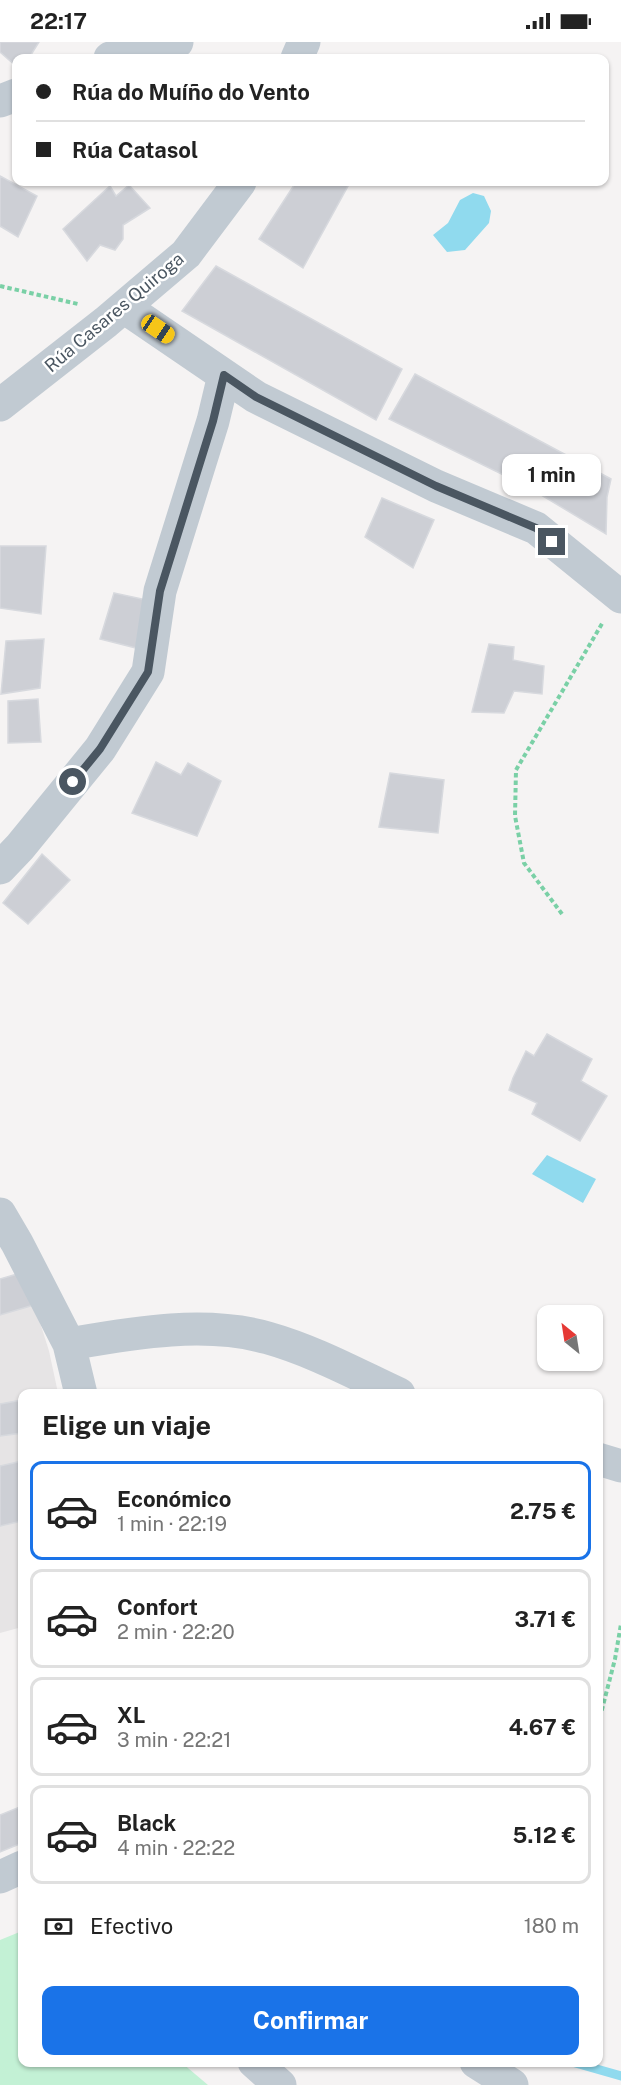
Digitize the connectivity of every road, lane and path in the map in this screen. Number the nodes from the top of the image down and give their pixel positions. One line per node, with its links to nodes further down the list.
1 (177, 42): 2 (street)
2 (127, 54)
3 (237, 186): 5 (street, Rúa Casares Quiroga)
4 (0, 286): 5 (path)
5 (115, 314): 6 (street); 7 (street, Rúa Casares Quiroga)
6 (224, 375): 8 (street); 9 (street)
7 (0, 405)
8 (620, 596): 10 (path)
9 (0, 868)
10 (562, 914)
11 (0, 1214): 12 (street)
12 (9, 1245): 13 (street)
13 (69, 1344): 14 (street); 15 (street)
14 (80, 1389)
15 (388, 1389)
16 (603, 1461): 17 (street)
17 (621, 1467)
18 (621, 1624): 19 (path)
19 (603, 1706)
20 (18, 1869): 21 (street)
21 (0, 1877)
22 (260, 2067): 24 (street)
23 (484, 2067): 25 (street)
24 (280, 2085)
25 (512, 2085)

